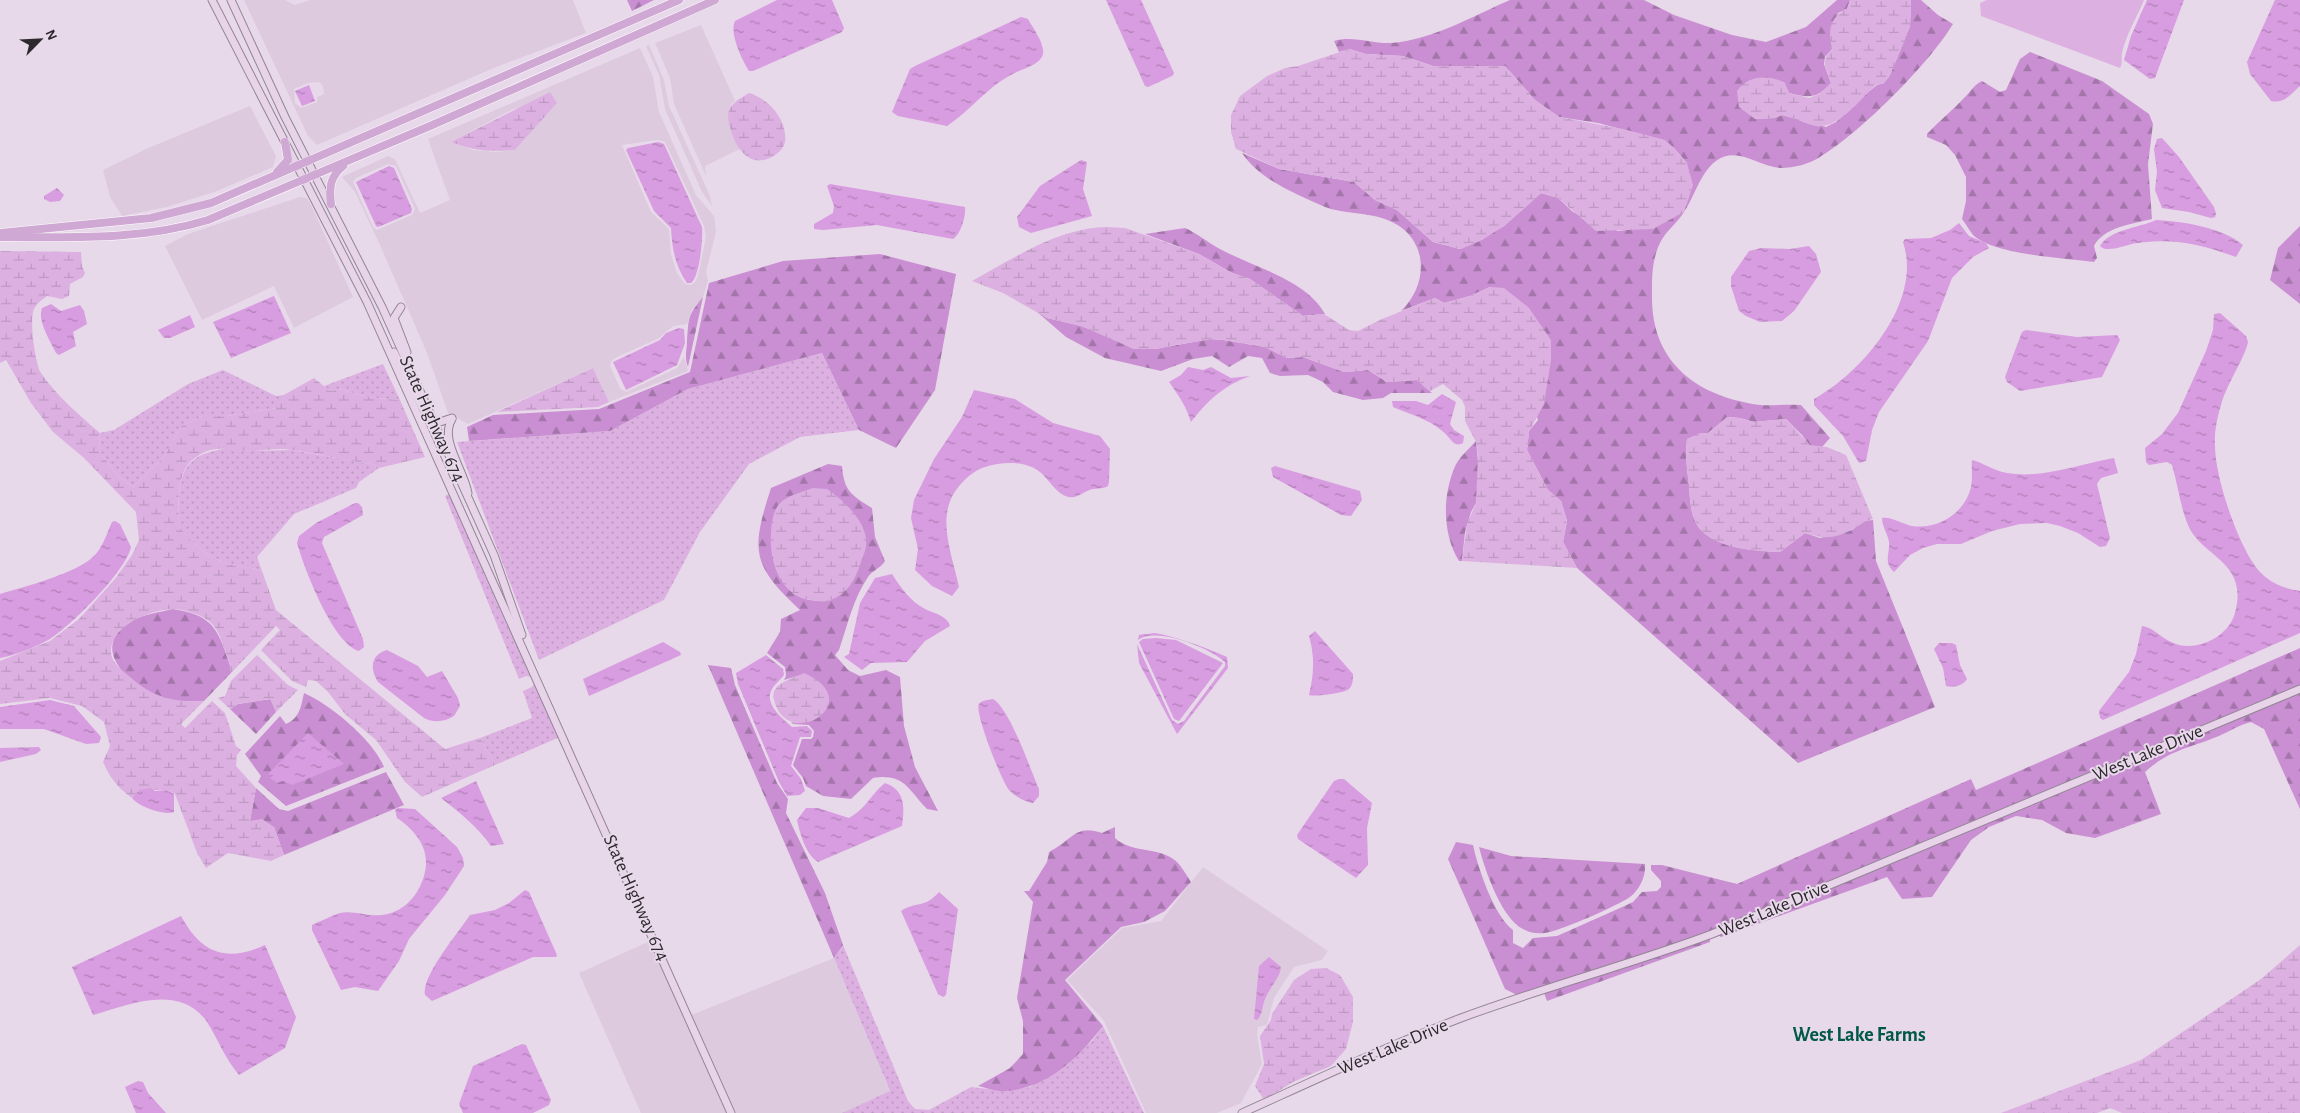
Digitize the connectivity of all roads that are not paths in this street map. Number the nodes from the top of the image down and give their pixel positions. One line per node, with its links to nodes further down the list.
1 (212, 0): 5 (main road, State Highway 674)
2 (231, 0): 6 (main road, State Highway 674)
3 (679, 0): 6 (main road)
4 (715, 0): 7 (main road)
5 (285, 142): 8 (main road, State Highway 674); 10 (main road)
6 (308, 161): 8 (main road); 9 (main road, State Highway 674)
7 (348, 162): 9 (main road); 12 (main road)
8 (298, 165): 10 (main road); 11 (main road, State Highway 674)
9 (316, 174): 11 (main road); 12 (main road, State Highway 674)
10 (270, 177): 13 (main road)
11 (305, 179): 14 (main road); 16 (main road, State Highway 674)
12 (331, 204): 15 (main road, State Highway 674)
13 (0, 233)
14 (0, 237)
15 (381, 305): 17 (main road, State Highway 674); 17 (main road)
16 (385, 340): 20 (main road); 22 (main road, State Highway 674)
17 (414, 379): 18 (main road, State Highway 674)
18 (430, 412): 19 (main road); 20 (main road, State Highway 674)
19 (452, 418): 20 (main road); 21 (main road)
20 (434, 422): 21 (main road, State Highway 674)
21 (470, 503): 22 (main road, State Highway 674)
22 (540, 684): 24 (main road, State Highway 674)
23 (2300, 690): 25 (main road, West Lake Drive)
24 (731, 1113)
25 (1242, 1113)

